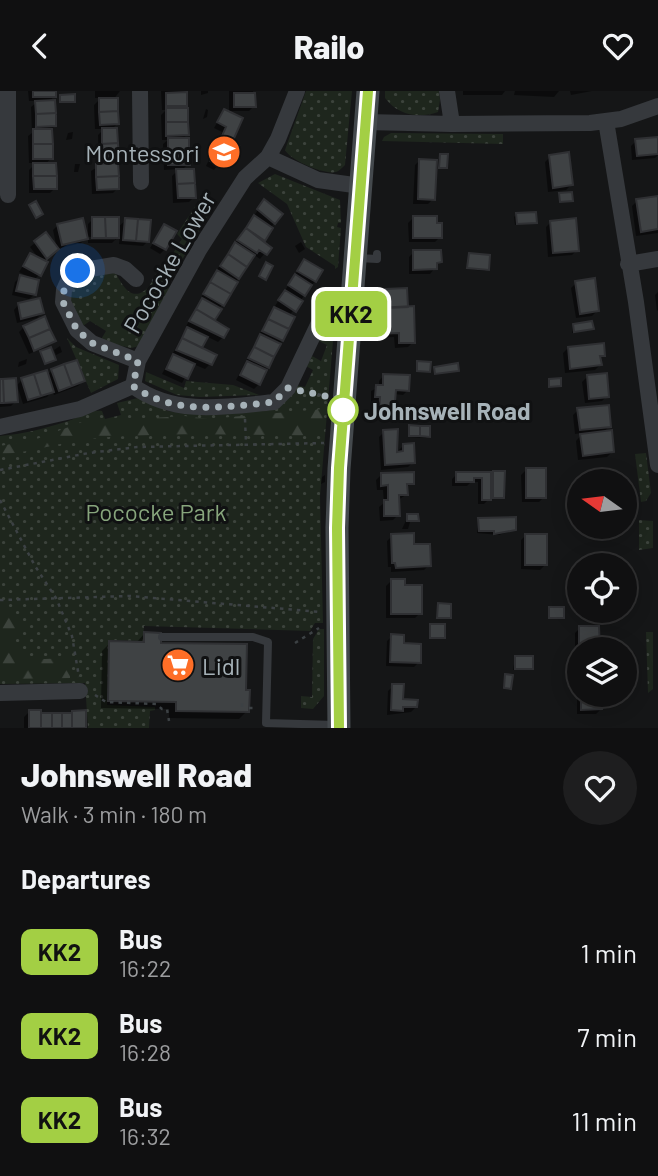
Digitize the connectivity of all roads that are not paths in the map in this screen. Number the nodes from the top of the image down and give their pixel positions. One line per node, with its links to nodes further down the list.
1 (8, 91): 13 (street)
2 (139, 91): 11 (street)
3 (297, 91): 10 (street, Pococke Lower)
4 (368, 91): 8 (street)
5 (447, 91): 9 (street)
6 (658, 106): 7 (street)
7 (606, 121): 9 (street); 15 (street)
8 (366, 122): 9 (street); 12 (street)
9 (452, 124)
10 (268, 157): 12 (street); 18 (street, Pococke Lower)
11 (143, 182)
12 (361, 186): 26 (street)
13 (5, 188)
14 (658, 259): 15 (street)
15 (628, 264): 20 (street)
16 (136, 279): 18 (street, Pococke Lower)
17 (327, 306): 19 (street)
18 (138, 361): 19 (street, Pococke Lower)
19 (133, 386): 21 (street)
20 (654, 403): 22 (street)
21 (0, 427)
22 (658, 465)
23 (162, 637): 26 (lane)
24 (83, 688): 25 (street)
25 (0, 693)
26 (339, 727)

